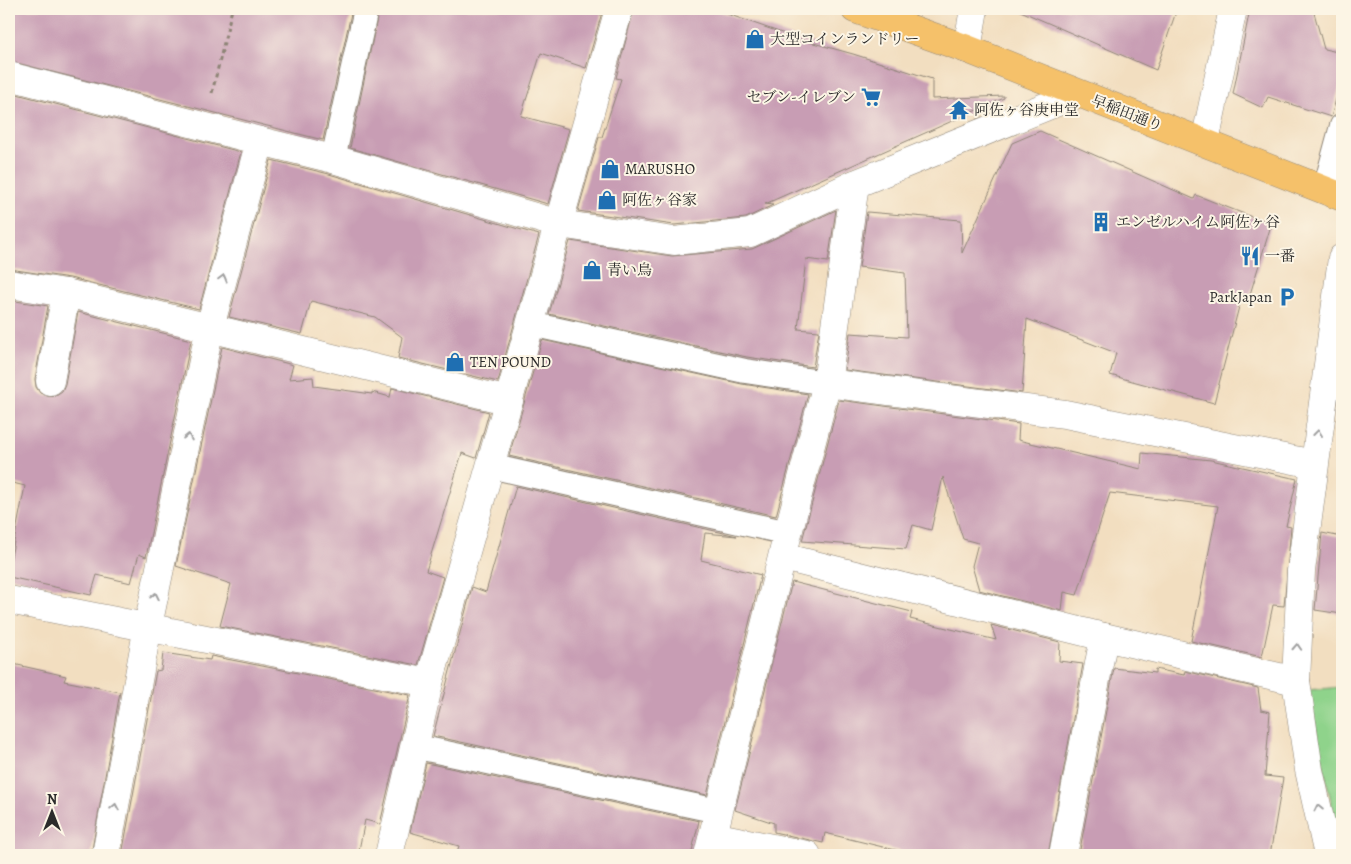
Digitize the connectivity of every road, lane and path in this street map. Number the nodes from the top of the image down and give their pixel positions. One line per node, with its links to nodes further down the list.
1 (232, 9): 11 (path)
2 (366, 9): 14 (lane)
3 (619, 9): 17 (street)
4 (855, 9): 7 (main road, 早稲田通り)
5 (974, 9): 7 (street)
6 (1233, 9): 13 (street)
7 (967, 49): 9 (main road, 早稲田通り)
8 (9, 76): 11 (street)
9 (1077, 94): 13 (main road, 早稲田通り); 15 (street)
10 (1342, 126): 16 (lane)
11 (204, 127): 12 (street)
12 (260, 141): 14 (street); 22 (street, one-way to 12)
13 (1205, 142): 16 (main road, 早稲田通り)
14 (333, 159): 17 (street)
15 (855, 184): 17 (street); 24 (street)
16 (1334, 193)
17 (559, 224): 21 (street)
18 (1342, 258): 26 (street, one-way to 18)
19 (9, 284): 20 (street)
20 (66, 293): 22 (street); 23 (street)
21 (531, 324): 24 (lane); 25 (street)
22 (210, 327): 25 (street); 30 (street, one-way to 22)
23 (50, 381)
24 (827, 383): 26 (street); 28 (street)
25 (509, 401): 27 (street)
26 (1314, 464): 32 (street, one-way to 26)
27 (490, 466): 28 (lane); 33 (street)
28 (785, 545): 31 (street); 35 (street)
29 (9, 600): 30 (street)
30 (148, 626): 33 (street); 36 (street, one-way to 30)
31 (1104, 637): 32 (street); 39 (street)
32 (1296, 680): 40 (street, one-way to 32)
33 (430, 682): 34 (street)
34 (413, 746): 35 (lane); 37 (street)
35 (713, 834): 38 (street)
36 (106, 855)
37 (389, 855)
38 (807, 855)
39 (1063, 855)
40 (1328, 855)

